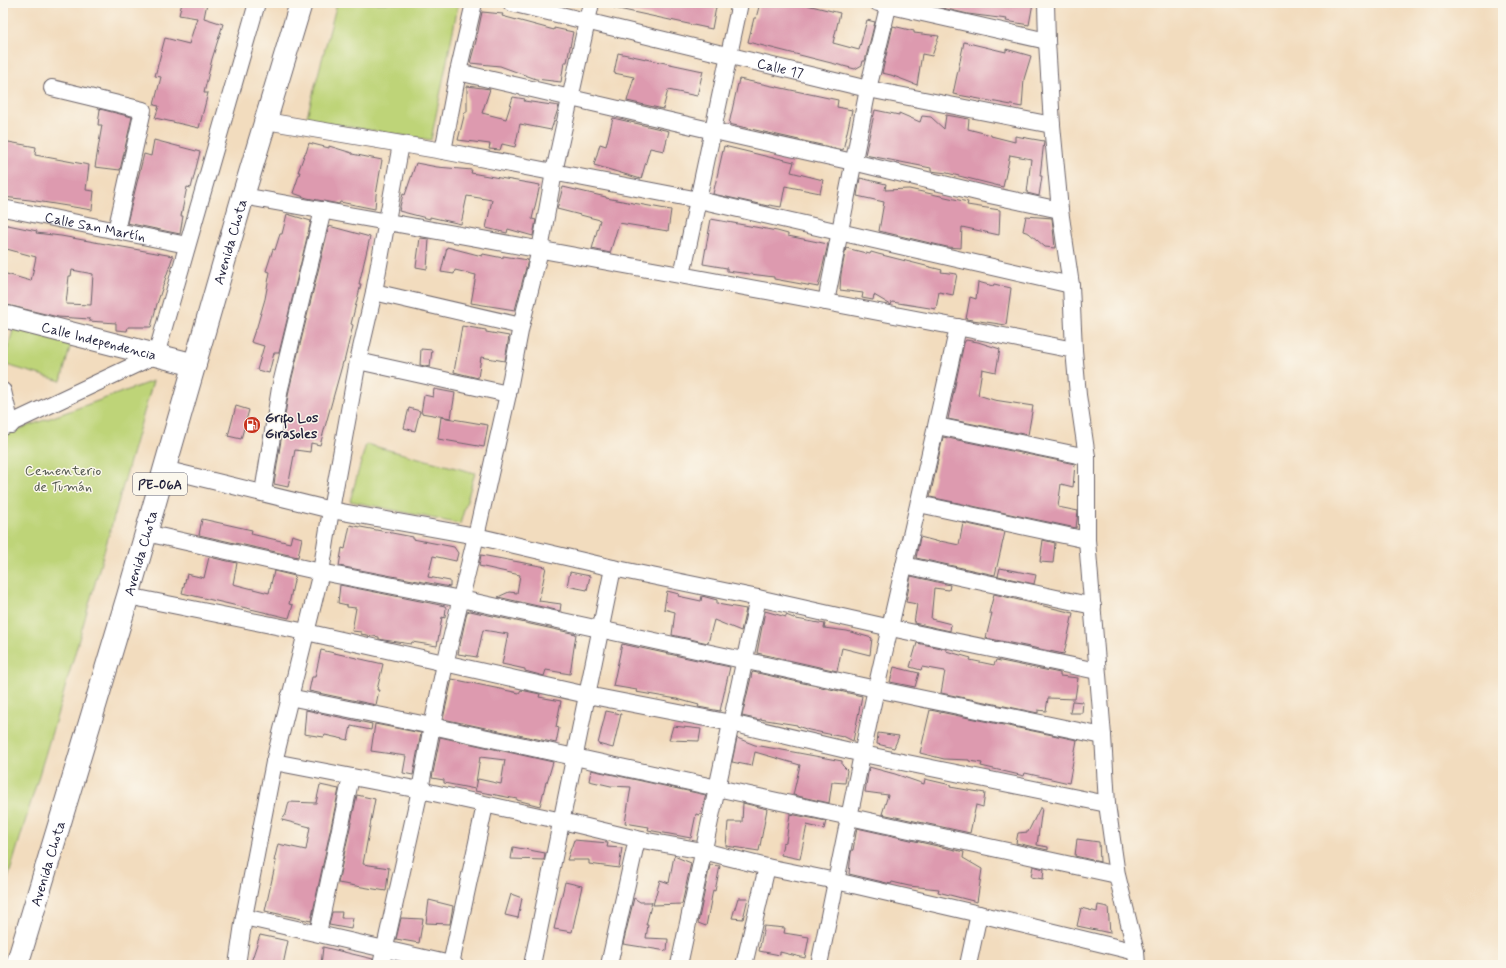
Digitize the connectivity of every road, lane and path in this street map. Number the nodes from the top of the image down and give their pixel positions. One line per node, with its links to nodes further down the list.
1 (257, 3): 31 (street)
2 (301, 3): 16 (main road, Avenida Chota / PE-06A)
3 (474, 3): 12 (street)
4 (511, 3): 9 (street, Calle 17)
5 (591, 3): 9 (street)
6 (740, 3): 11 (street)
7 (1046, 3): 10 (street)
8 (885, 4): 10 (street); 14 (street)
9 (588, 21): 11 (street, Calle 17); 15 (street)
10 (1047, 42): 17 (street)
11 (729, 55): 14 (street, Calle 17); 18 (street)
12 (458, 72): 15 (street); 20 (street)
13 (52, 88): 29 (street)
14 (868, 89): 17 (street, Calle 17); 21 (street)
15 (570, 97): 18 (street); 22 (street)
16 (266, 121): 19 (street); 23 (main road, Avenida Chota / PE-06A)
17 (1052, 125): 27 (street)
18 (714, 131): 21 (street); 24 (street)
19 (401, 144): 20 (street); 28 (street)
20 (443, 151): 22 (street)
21 (853, 162): 27 (street); 30 (street)
22 (554, 172): 24 (street); 32 (street)
23 (243, 196): 26 (street); 43 (main road, Avenida Chota / PE-06A)
24 (699, 200): 30 (street); 33 (street)
25 (3, 208): 29 (street, Calle San Martín)
26 (323, 210): 28 (street); 50 (street)
27 (1060, 210): 34 (street)
28 (386, 222): 32 (street); 35 (street)
29 (116, 231): 31 (street, Calle San Martín)
30 (839, 232): 34 (street); 36 (street)
31 (187, 245): 41 (street)
32 (540, 250): 33 (street); 38 (street)
33 (682, 275): 36 (street)
34 (1072, 285): 40 (street)
35 (374, 292): 38 (street); 42 (street)
36 (826, 302): 39 (street)
37 (3, 316): 41 (main road, Calle Independencia)
38 (521, 326): 45 (street)
39 (958, 327): 40 (street); 47 (street)
40 (1074, 350): 48 (street)
41 (156, 355): 43 (main road, Calle Independencia); 46 (street)
42 (358, 361): 45 (street); 52 (street)
43 (195, 365): 49 (main road, Avenida Chota / PE-06A)
44 (3, 390): 46 (street)
45 (508, 394): 54 (street)
46 (7, 426)
47 (937, 426): 48 (street); 51 (street)
48 (1087, 457): 55 (street)
49 (164, 468): 50 (street); 53 (main road, Avenida Chota / PE-06A)
50 (263, 492): 52 (street)
51 (919, 504): 55 (street); 56 (street)
52 (331, 510): 54 (street); 58 (street)
53 (146, 533): 58 (street); 59 (main road, Avenida Chota / PE-06A)
54 (476, 536): 57 (street); 61 (street)
55 (1087, 540): 62 (street)
56 (904, 565): 62 (street); 63 (street)
57 (613, 568): 60 (street); 64 (street)
58 (321, 572): 61 (street); 65 (street)
59 (128, 596): 65 (street); 95 (main road, Avenida Chota / PE-06A)
60 (758, 598): 63 (street); 66 (street)
61 (461, 599): 64 (street); 67 (street)
62 (1094, 606): 68 (street)
63 (890, 628): 68 (street); 69 (street)
64 (601, 629): 66 (street); 70 (street)
65 (306, 632): 67 (street); 71 (street)
66 (745, 660): 69 (street); 72 (street)
67 (445, 664): 70 (street); 73 (street)
68 (1097, 671): 74 (street)
69 (876, 689): 74 (street); 75 (street)
70 (587, 695): 72 (street); 76 (street)
71 (289, 697): 73 (street); 77 (street)
72 (731, 723): 75 (street); 79 (street)
73 (432, 726): 76 (street); 80 (street)
74 (1103, 736): 81 (street)
75 (863, 754): 81 (street); 83 (street)
76 (575, 757): 79 (street); 84 (street)
77 (274, 762): 78 (street); 91 (street)
78 (351, 777): 80 (street); 92 (street)
79 (717, 787): 83 (street); 86 (street)
80 (420, 790): 82 (street); 93 (street)
81 (1107, 804): 88 (street)
82 (485, 805): 84 (street); 98 (street)
83 (848, 816): 88 (street); 89 (street)
84 (562, 821): 85 (street); 99 (street)
85 (637, 839): 86 (street); 100 (street)
86 (703, 851): 87 (street); 101 (street)
87 (767, 867): 89 (street); 102 (street)
88 (1117, 875): 94 (street)
89 (836, 881): 90 (street); 103 (street)
90 (979, 914): 94 (street); 104 (street)
91 (244, 917): 92 (street); 96 (street)
92 (318, 933): 93 (street)
93 (384, 948): 97 (street); 98 (street)
94 (1137, 958)
95 (17, 965)
96 (237, 965)
97 (381, 965)
98 (453, 965)
99 (532, 965)
100 (609, 965)
101 (678, 965)
102 (744, 965)
103 (819, 965)
104 (968, 965)

